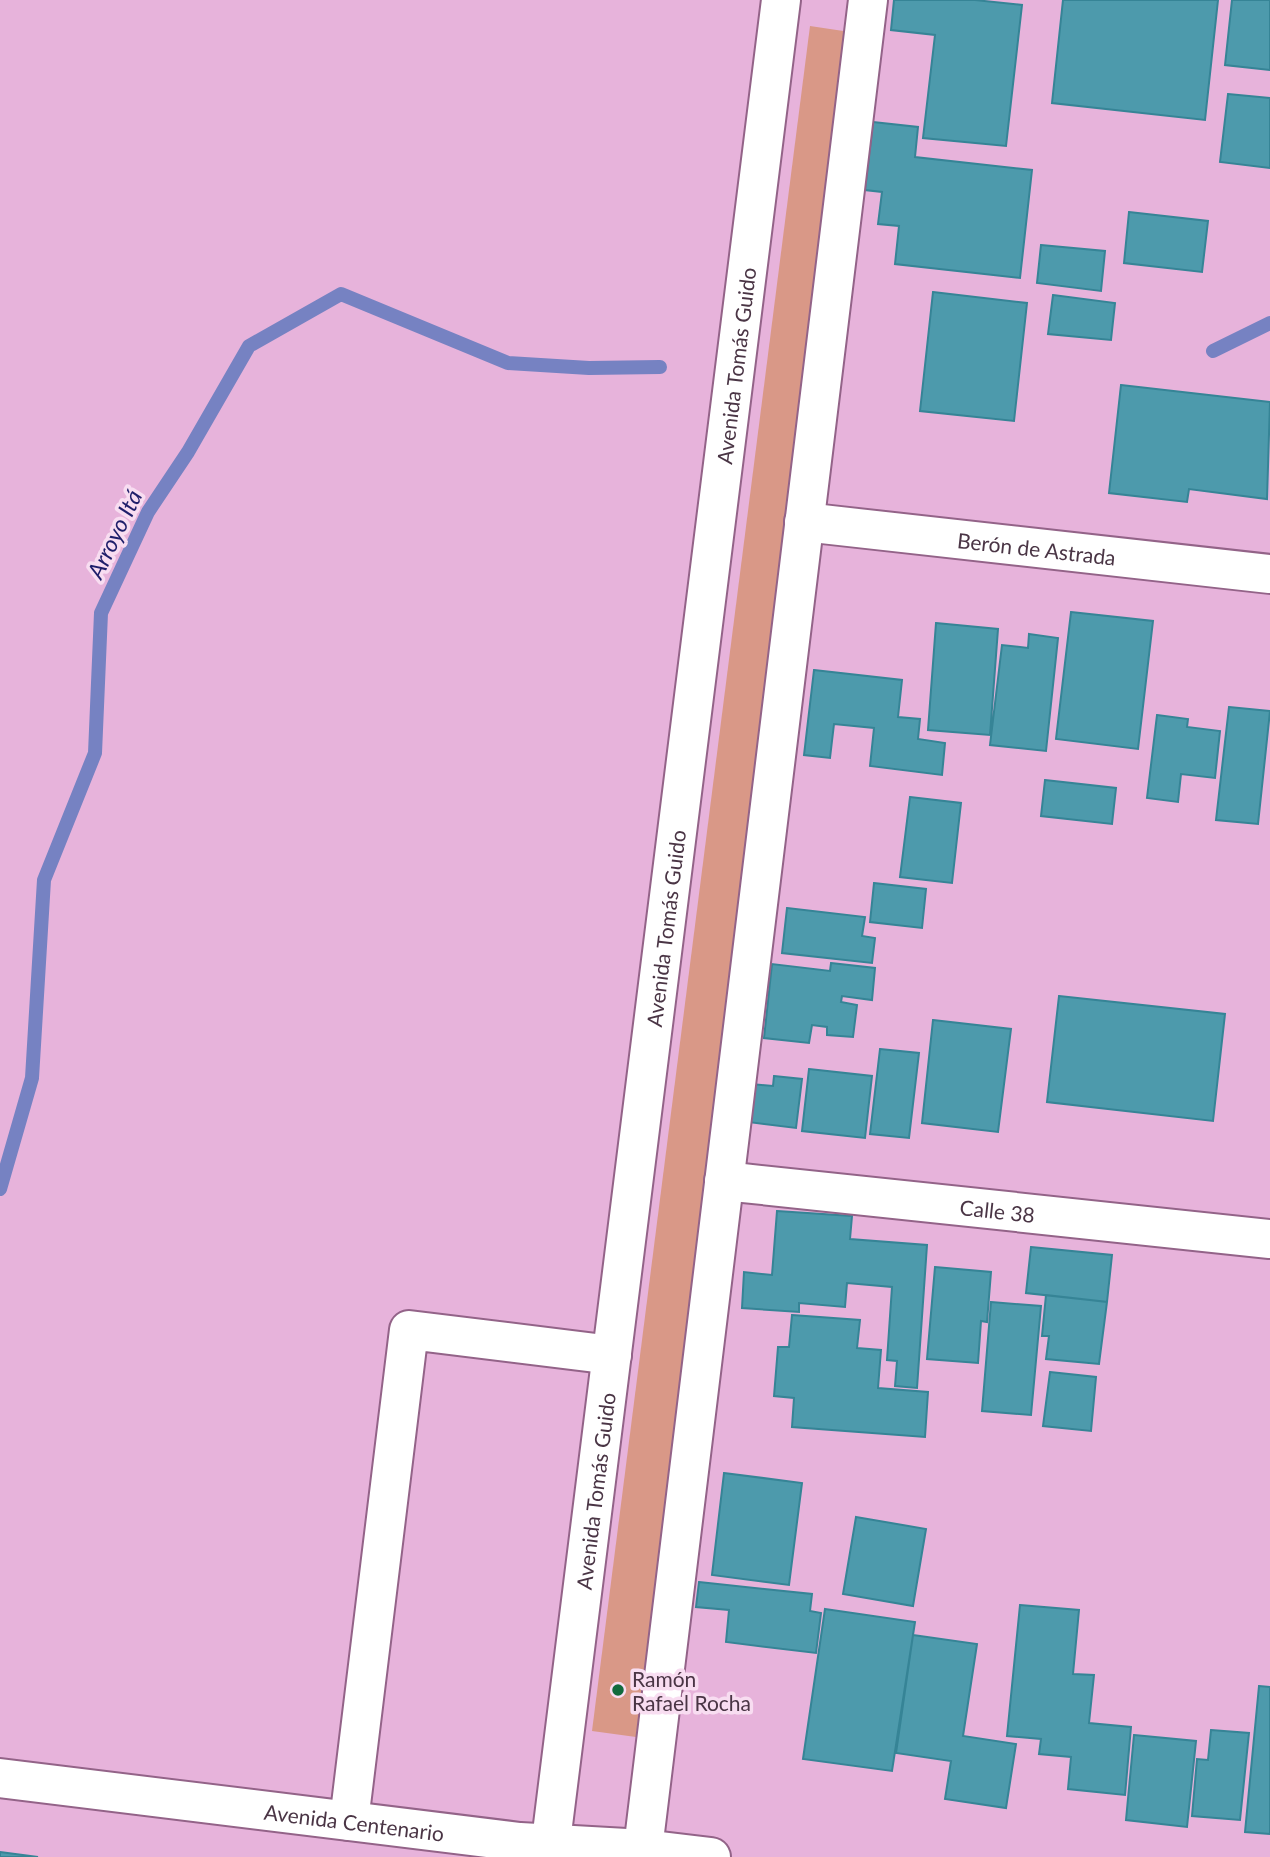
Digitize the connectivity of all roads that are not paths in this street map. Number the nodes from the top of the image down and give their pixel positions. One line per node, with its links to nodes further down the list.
1 (781, 0): 7 (main road, Avenida Tomás Guido)
2 (867, 0): 3 (main road)
3 (804, 522): 4 (main road, Berón de Astrada); 5 (main road)
4 (1270, 574)
5 (724, 1181): 6 (main road, Calle 38); 11 (main road)
6 (1270, 1239)
7 (612, 1355): 9 (main road); 10 (main road, Avenida Tomás Guido)
8 (0, 1778): 9 (main road, Avenida Centenario)
9 (349, 1821): 10 (main road, Avenida Centenario)
10 (550, 1851): 11 (main road, Avenida Centenario)
11 (643, 1853): 12 (main road, Avenida Centenario)
12 (711, 1857)

